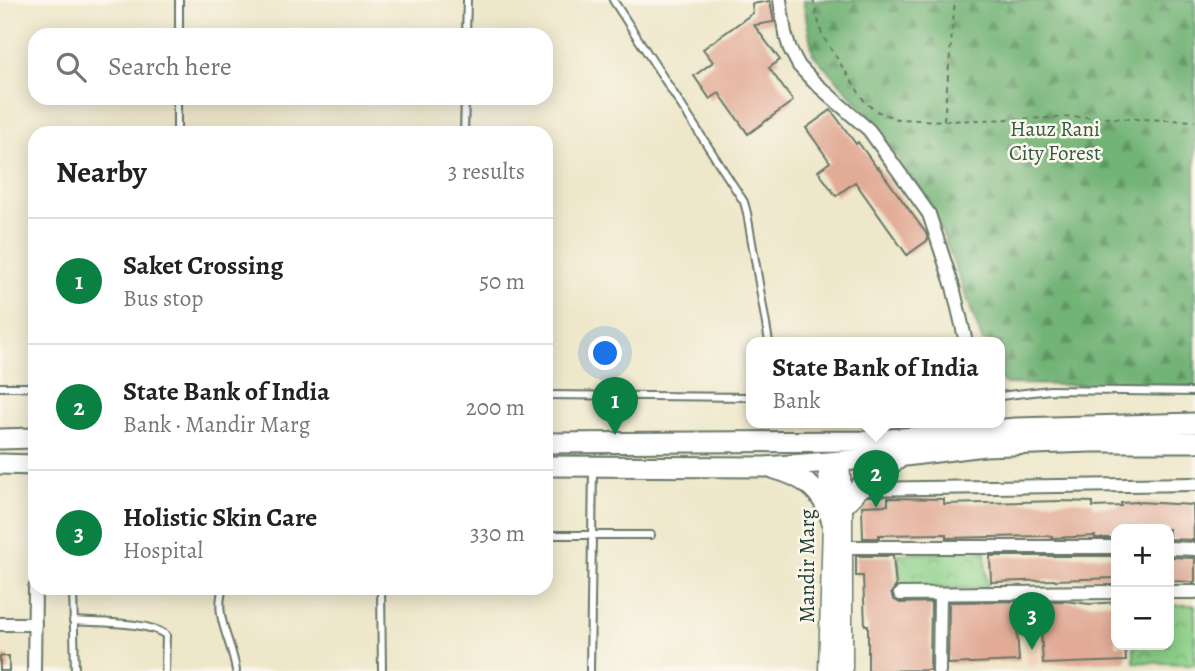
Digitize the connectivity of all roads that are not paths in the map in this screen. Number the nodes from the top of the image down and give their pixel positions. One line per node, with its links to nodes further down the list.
1 (179, 0): 5 (lane)
2 (467, 0): 6 (lane)
3 (613, 0): 11 (lane)
4 (780, 0): 12 (street)
5 (179, 28)
6 (466, 28)
7 (177, 105): 9 (lane)
8 (465, 105): 10 (lane)
9 (177, 126)
10 (464, 126)
11 (768, 337)
12 (965, 337)
13 (0, 387): 14 (lane)
14 (28, 387)
15 (1195, 393): 17 (lane)
16 (553, 395): 18 (lane)
17 (1005, 395)
18 (746, 397)
19 (1195, 423): 20 (main road)
20 (1005, 426)
21 (966, 428): 25 (main road)
22 (28, 438): 23 (main road)
23 (0, 439)
24 (1195, 442): 26 (main road)
25 (553, 443): 30 (main road)
26 (905, 456): 27 (main road); 34 (main road)
27 (833, 462): 32 (main road); 35 (main road, Mandir Marg); 36 (main road, Mandir Marg)
28 (0, 464): 29 (main road)
29 (28, 465)
30 (554, 466): 31 (main road)
31 (594, 466): 32 (main road); 38 (lane)
32 (765, 467): 36 (main road)
33 (1195, 484): 34 (street)
34 (857, 489): 35 (main road)
35 (843, 506): 40 (main road, Mandir Marg)
36 (832, 523): 62 (main road, Mandir Marg)
37 (553, 535): 38 (lane)
38 (591, 535): 39 (lane); 61 (lane)
39 (651, 536)
40 (843, 547): 41 (street); 63 (main road, Mandir Marg)
41 (1111, 547)
42 (1174, 548): 43 (street)
43 (1195, 549)
44 (1111, 592): 48 (street)
45 (1174, 592): 46 (street)
46 (1195, 592)
47 (901, 594): 48 (street)
48 (940, 594): 64 (street)
49 (35, 595): 55 (street)
50 (73, 595): 53 (lane)
51 (222, 595): 59 (lane)
52 (382, 595): 60 (lane)
53 (74, 621): 57 (lane); 58 (lane)
54 (0, 624): 55 (street)
55 (35, 624): 56 (street)
56 (34, 671)
57 (75, 671)
58 (165, 671)
59 (236, 671)
60 (382, 671)
61 (590, 671)
62 (828, 671)
63 (843, 671)
64 (939, 671)

